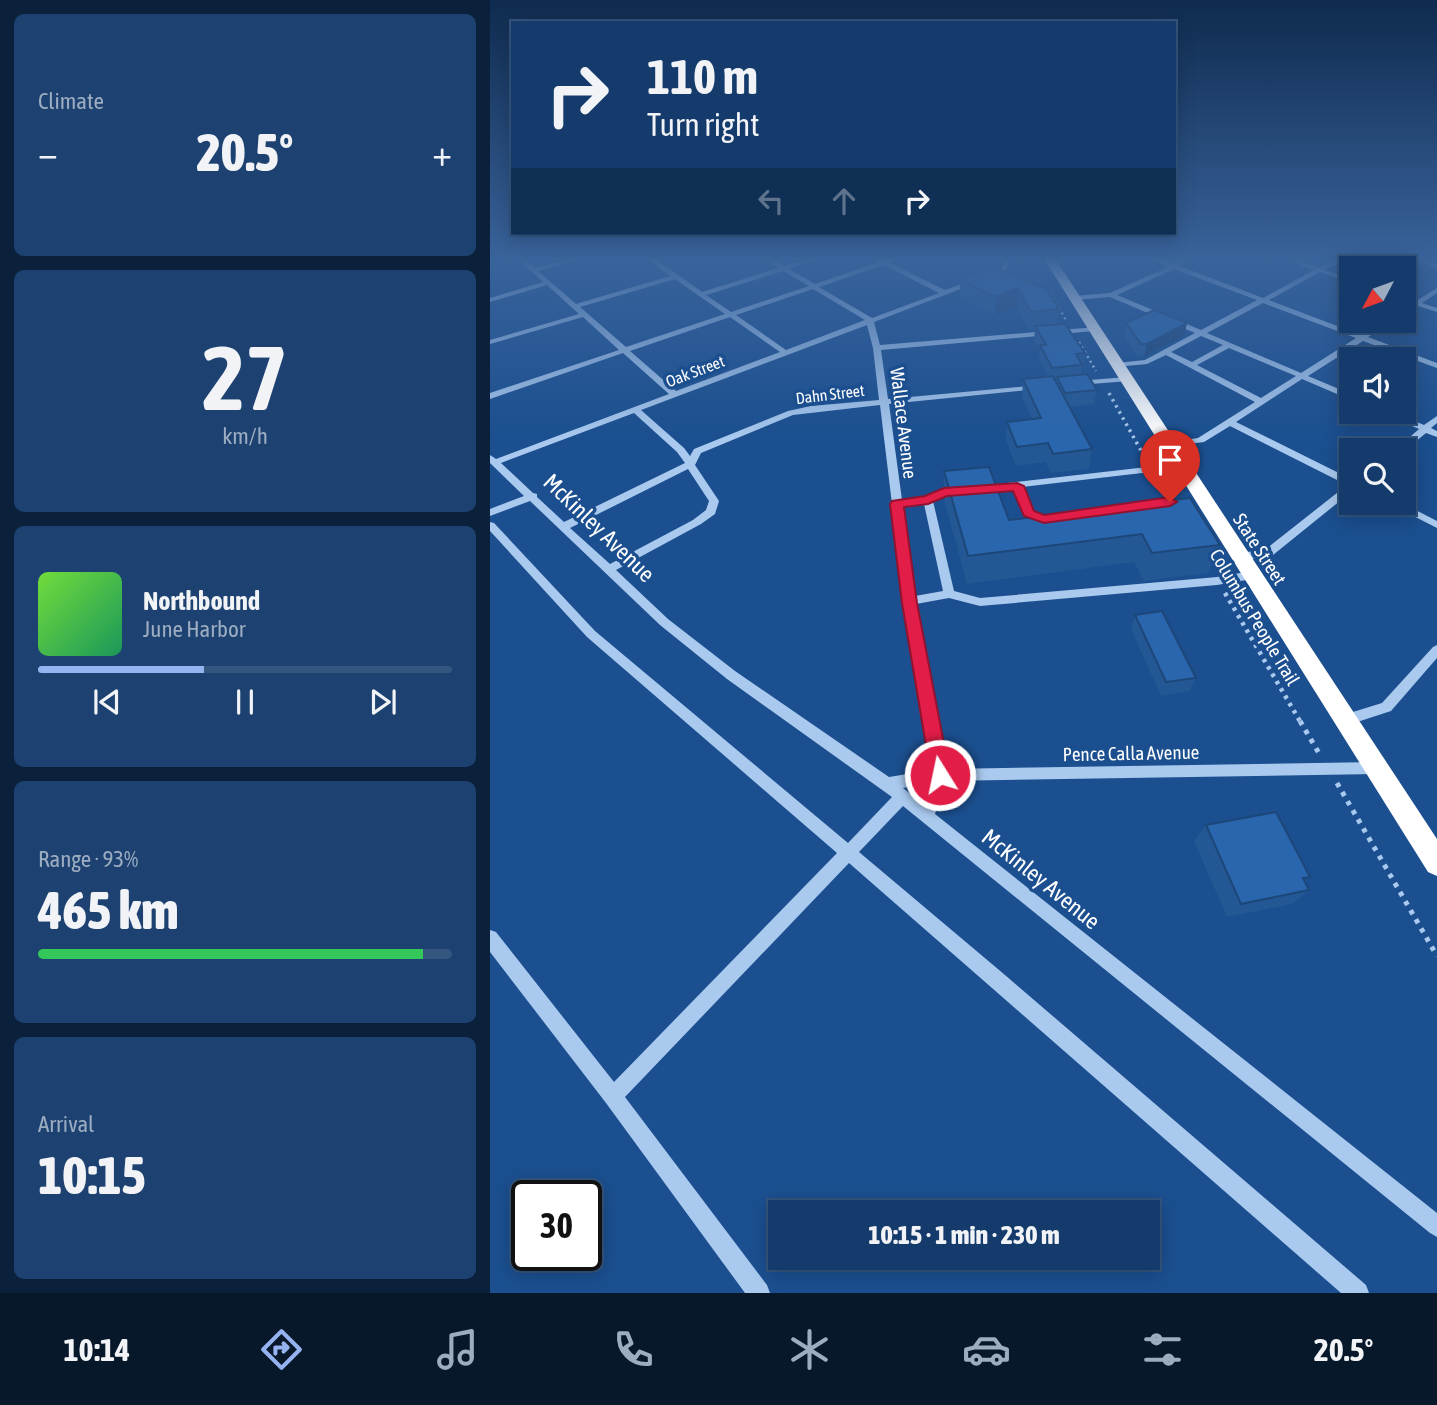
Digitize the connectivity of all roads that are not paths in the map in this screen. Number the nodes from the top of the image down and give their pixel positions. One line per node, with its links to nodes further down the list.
1 (572, 317): 16 (street)
2 (587, 317): 19 (street)
3 (719, 317): 19 (street)
4 (734, 317): 20 (street)
5 (866, 317): 11 (street)
6 (877, 317): 11 (street, Oak Street)
7 (1086, 317): 12 (highway, State Street)
8 (1164, 317): 13 (street)
9 (1228, 317): 13 (street)
10 (1309, 317): 15 (street)
11 (870, 320): 18 (street, Wallace Avenue); 20 (street, Oak Street)
12 (1094, 329): 18 (street); 24 (highway, State Street)
13 (1199, 332): 17 (street); 21 (street)
14 (1370, 333): 15 (street)
15 (1363, 338): 23 (street); 25 (street)
16 (490, 342)
17 (1229, 345): 22 (street); 25 (street)
18 (877, 348): 31 (street, Wallace Avenue)
19 (623, 350): 29 (street); 30 (street)
20 (784, 352): 29 (street, Oak Street)
21 (1165, 352): 22 (street); 24 (street)
22 (1192, 365): 32 (street)
23 (1437, 366)
24 (1122, 372): 26 (street); 40 (highway, State Street)
25 (1302, 376): 28 (street); 32 (street)
26 (1065, 384)
27 (1051, 385): 31 (street, Dahn Street)
28 (1339, 392)
29 (674, 394): 33 (street, Oak Street)
30 (490, 396)
31 (884, 402): 42 (street, Dahn Street); 49 (street, Wallace Avenue)
32 (1261, 402): 35 (street)
33 (635, 409): 41 (street, Oak Street); 42 (street)
34 (1437, 419): 37 (street)
35 (1229, 422): 40 (street); 44 (street)
36 (1414, 424): 37 (street)
37 (1425, 429): 38 (street); 39 (street)
38 (1437, 434)
39 (1414, 438)
40 (1168, 445): 43 (highway, State Street)
41 (493, 460): 47 (street, McKinley Avenue)
42 (691, 464): 55 (street, Dahn Street); 57 (street)
43 (1182, 466): 45 (street); 56 (highway, State Street)
44 (1339, 479)
45 (1017, 486): 48 (street); 52 (street)
46 (1339, 495): 56 (street)
47 (533, 496): 50 (street); 55 (street, McKinley Avenue)
48 (928, 500): 49 (street); 59 (street)
49 (897, 504): 60 (street, Wallace Avenue)
50 (490, 513)
51 (1416, 514): 54 (street)
52 (1069, 516)
53 (490, 525): 68 (street)
54 (1437, 525)
55 (565, 526): 57 (street, McKinley Avenue)
56 (1241, 557): 58 (highway, State Street)
57 (610, 569): 65 (street, McKinley Avenue)
58 (1252, 575): 59 (street); 62 (highway, State Street)
59 (949, 594): 60 (street)
60 (910, 601): 64 (street, Wallace Avenue)
61 (1437, 650): 62 (street)
62 (1345, 720): 63 (highway, State Street)
63 (1376, 768): 64 (street, Pence Calla Avenue); 69 (highway, State Street)
64 (940, 775): 65 (street, Pence Calla Avenue); 67 (street, Wallace Avenue)
65 (887, 784): 66 (street, McKinley Avenue)
66 (902, 797): 67 (street, McKinley Avenue); 68 (street)
67 (927, 816): 72 (street, McKinley Avenue)
68 (848, 854): 71 (street); 74 (street)
69 (1437, 863)
70 (490, 938): 71 (street)
71 (613, 1096): 73 (street)
72 (1437, 1226)
73 (759, 1293)
74 (1358, 1293)

